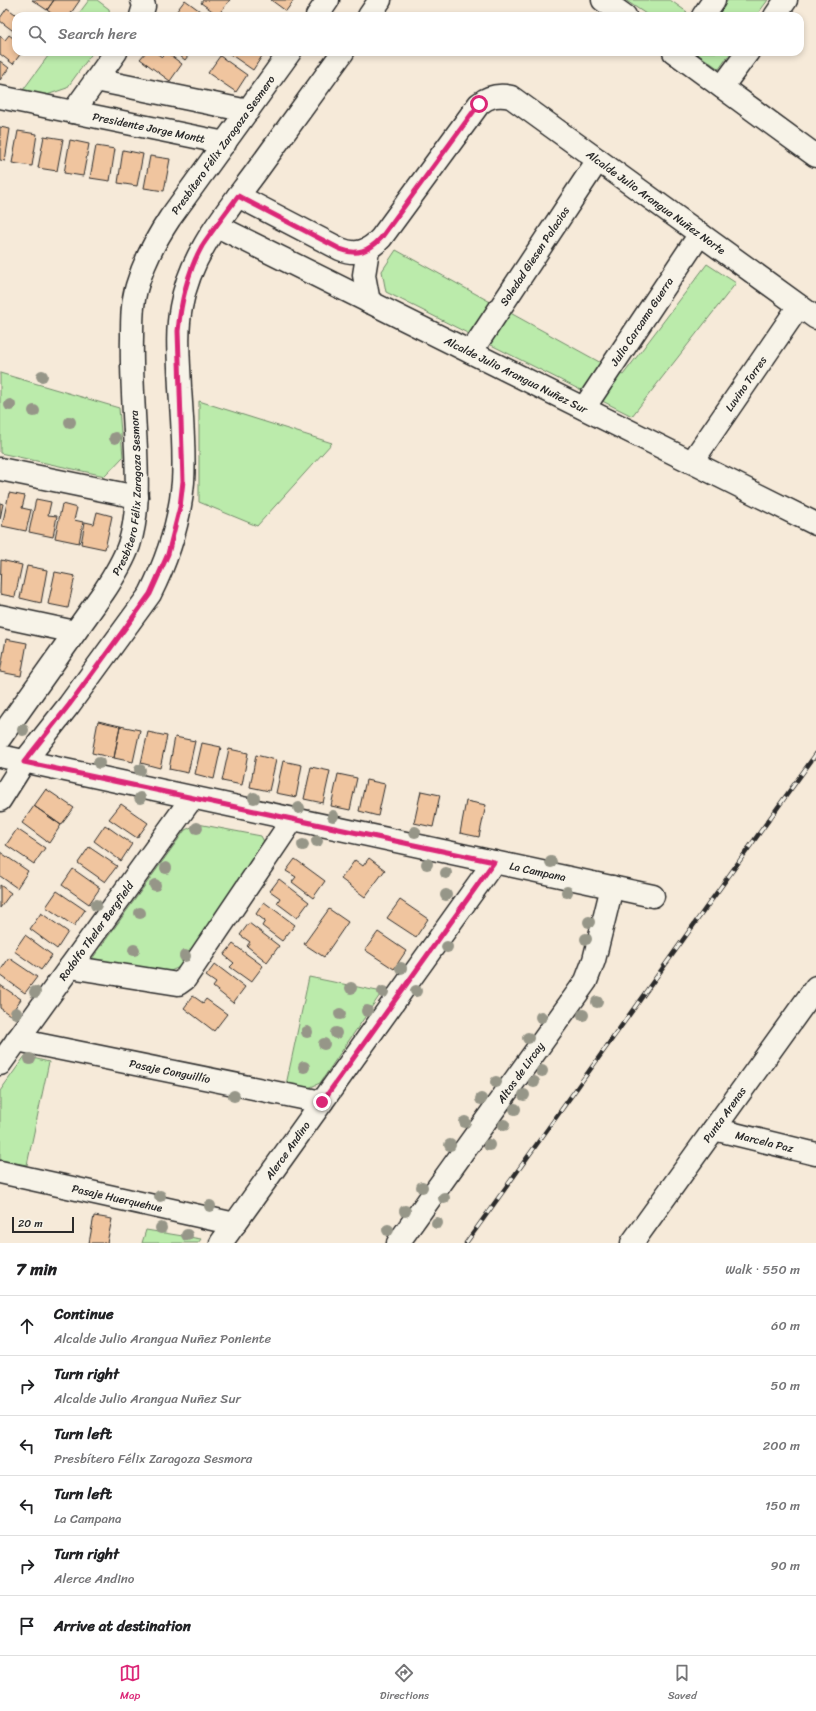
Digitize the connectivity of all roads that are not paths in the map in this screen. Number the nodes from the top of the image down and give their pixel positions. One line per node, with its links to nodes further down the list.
1 (142, 0): 7 (street)
2 (328, 0): 8 (street)
3 (380, 0): 9 (street)
4 (603, 0): 10 (street)
5 (714, 0): 11 (street)
6 (786, 0): 12 (street)
7 (142, 12)
8 (320, 12)
9 (372, 12)
10 (620, 12)
11 (706, 12)
12 (778, 12)
13 (113, 56): 18 (street, Presidente Jorge Montt)
14 (287, 56): 21 (street, Presbítero Félix Zaragoza Sesmero)
15 (340, 56): 26 (street)
16 (680, 56): 19 (street)
17 (745, 56): 19 (street)
18 (96, 80): 21 (street); 22 (street, Presidente Jorge Montt)
19 (722, 87): 24 (street)
20 (0, 97): 22 (street, Presidente Jorge Montt)
21 (248, 111): 23 (street, Presbítero Félix Zaragoza Sesmero)
22 (73, 112): 23 (street, Presidente Jorge Montt)
23 (225, 142): 27 (street, Presbítero Félix Zaragoza Sesmero)
24 (816, 156)
25 (598, 160): 29 (street, Alcalde Julio Arangua Nuñez Norte); 30 (street, Alcalde Julio Arangua Nuñez Norte); 33 (street, Soledad Giesen Palacios)
26 (238, 196): 28 (street); 30 (street)
27 (170, 218): 37 (street, Presbítero Félix Zaragoza Sesmora)
28 (217, 226): 31 (street, Alcalde Julio Arangua Nuñez Sur); 43 (street)
29 (700, 234): 32 (street, Alcalde Julio Arangua Nuñez Norte); 34 (street, Julio Carcamo Guerra)
30 (368, 250): 31 (street)
31 (369, 302): 33 (street, Alcalde Julio Arangua Nuñez Sur)
32 (808, 312): 35 (street, Luvino Torres)
33 (471, 352): 34 (street, Alcalde Julio Arangua Nuñez Sur)
34 (584, 408): 35 (street, Alcalde Julio Arangua Nuñez Sur)
35 (692, 462): 38 (street, Alcalde Julio Arangua Nuñez Sur)
36 (0, 469): 37 (street)
37 (137, 496): 40 (street, Presbítero Félix Zaragoza Sesmora)
38 (816, 524)
39 (0, 616): 40 (street)
40 (75, 632): 41 (street, Presbítero Félix Zaragoza Sesmora)
41 (0, 738)
42 (0, 756): 43 (street, La Campana)
43 (24, 762): 44 (street, La Campana); 45 (street)
44 (192, 798): 46 (street, La Campana); 50 (street, Rodolfo Theler Bergfield)
45 (0, 800)
46 (293, 819): 47 (street, La Campana); 50 (street)
47 (494, 862): 48 (street, La Campana); 54 (street, Alerce Andino)
48 (612, 887): 49 (street, La Campana); 60 (street, Altos de Lircay)
49 (653, 896)
50 (70, 967): 52 (street, Rodolfo Theler Bergfield)
51 (816, 987): 55 (street, Punta Arenas)
52 (18, 1040): 53 (street, Rodolfo Theler Bergfield); 54 (street, Pasaje Conguillío)
53 (0, 1064)
54 (322, 1102): 58 (street, Alerce Andino)
55 (714, 1129): 56 (street, Marcela Paz); 61 (street, Punta Arenas)
56 (816, 1154)
57 (0, 1172): 58 (street, Pasaje Huerquehue)
58 (235, 1224): 59 (street, Alerce Andino)
59 (221, 1243)
60 (398, 1243)
61 (632, 1243)

